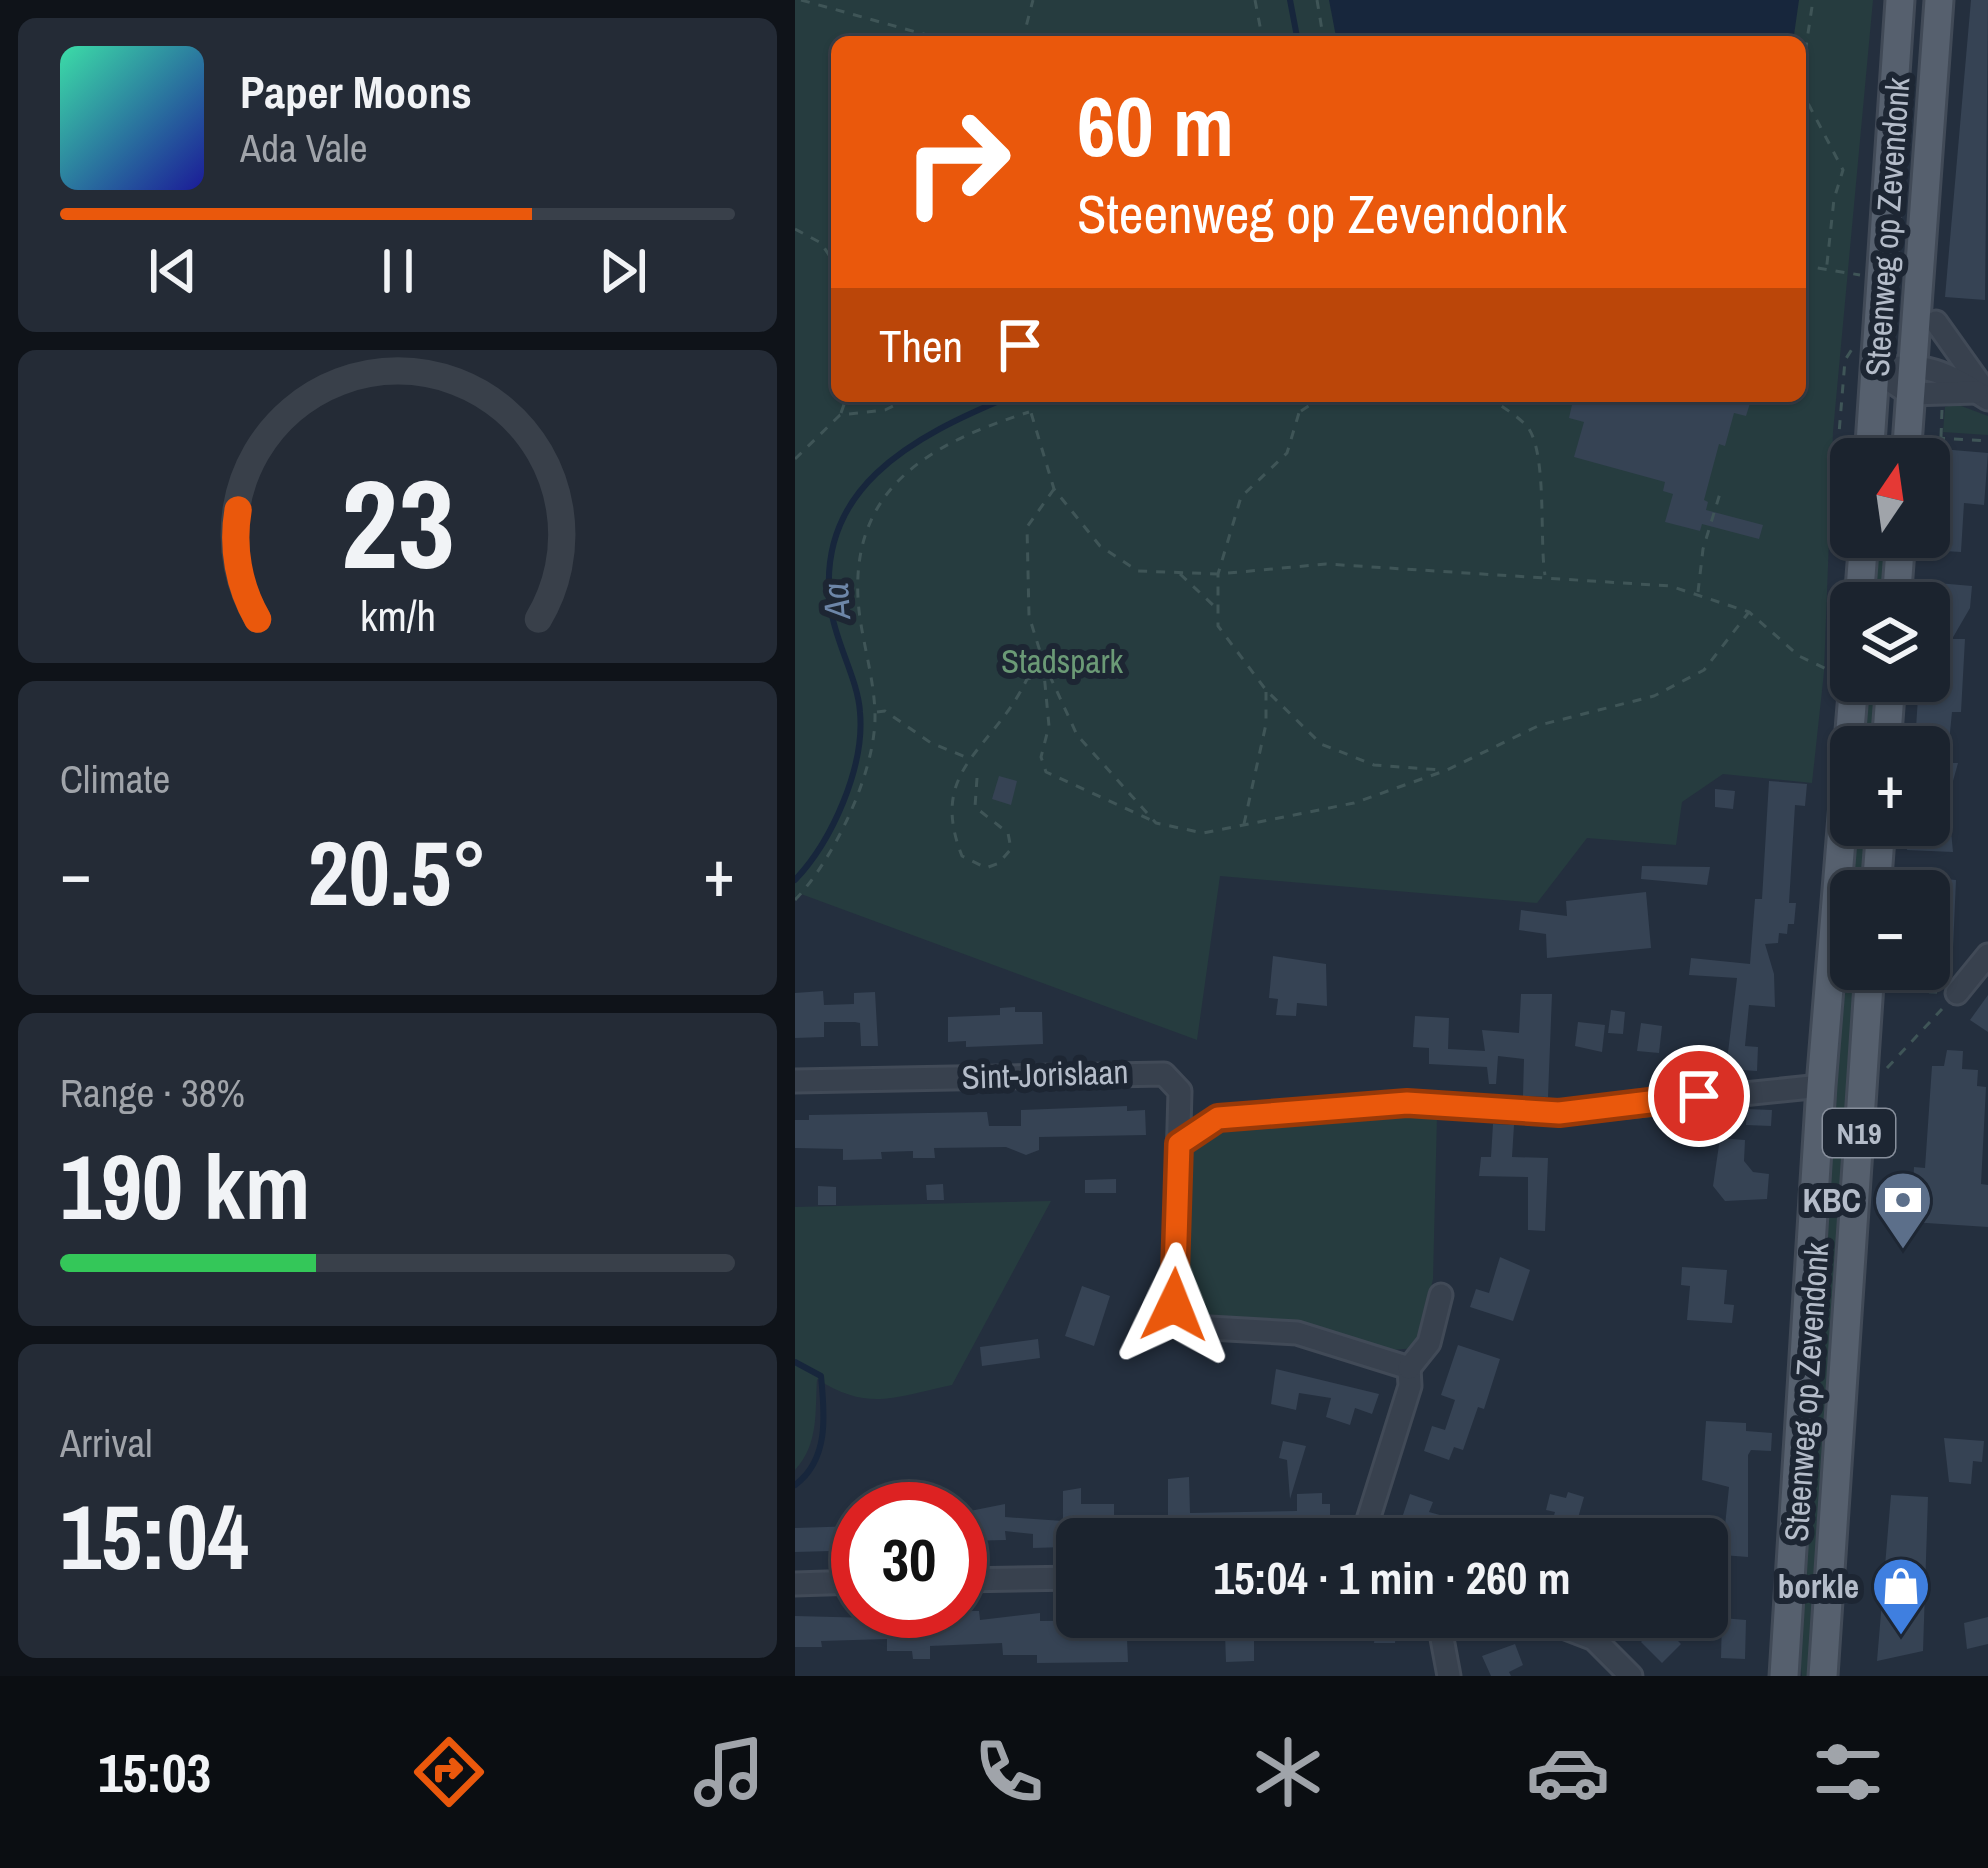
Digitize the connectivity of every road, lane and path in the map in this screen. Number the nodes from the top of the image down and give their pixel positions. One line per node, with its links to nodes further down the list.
1 (801, 0): 8 (path)
2 (1033, 0): 9 (path)
3 (1255, 0): 10 (path)
4 (1317, 0): 11 (path)
5 (1813, 0): 12 (path)
6 (1900, 0): 22 (main road, Steenweg op Zevendonk)
7 (1939, 0): 21 (main road, Steenweg op Zevendonk)
8 (931, 36)
9 (1023, 36)
10 (1262, 36)
11 (1323, 36)
12 (1806, 47)
13 (1806, 99): 17 (path)
14 (795, 229): 15 (path)
15 (831, 258)
16 (1806, 268): 17 (path)
17 (1826, 273): 18 (path)
18 (1862, 275)
19 (1936, 322): 24 (street)
20 (1857, 341): 35 (path)
21 (1913, 364): 22 (street); 23 (main road, Steenweg op Zevendonk); 24 (street)
22 (1875, 370): 23 (street); 36 (main road, Steenweg op Zevendonk)
23 (1910, 394): 24 (street); 37 (main road, Steenweg op Zevendonk)
24 (1984, 395)
25 (845, 402): 34 (path)
26 (902, 402): 34 (path)
27 (1028, 402): 31 (path)
28 (1302, 402): 32 (path)
29 (1315, 402): 32 (path)
30 (1495, 402): 44 (path)
31 (1031, 411): 40 (path); 53 (path)
32 (1299, 412): 43 (path)
33 (1942, 414): 38 (path)
34 (840, 415): 39 (path)
35 (1840, 438)
36 (1870, 438)
37 (1907, 438)
38 (1988, 441)
39 (795, 459)
40 (1054, 489): 42 (path); 48 (path)
41 (1721, 490): 45 (path)
42 (1178, 573): 43 (path); 46 (path)
43 (1218, 574): 44 (path); 46 (path)
44 (1545, 577): 45 (path)
45 (1698, 592): 47 (path)
46 (1214, 606): 51 (path)
47 (1748, 612): 49 (path); 55 (path)
48 (1043, 661): 50 (path); 57 (path)
49 (1830, 670)
50 (1044, 675): 54 (path); 57 (path)
51 (1266, 690): 55 (path); 58 (path)
52 (1843, 702): 66 (main road, Steenweg op Zevendonk / N19)
53 (875, 712): 54 (path); 59 (path)
54 (971, 760): 56 (path)
55 (1447, 770): 58 (path)
56 (977, 778)
57 (1157, 823): 58 (path)
58 (1243, 826)
59 (795, 900)
60 (1988, 955): 63 (street)
61 (1868, 990): 64 (main road, Steenweg op Zevendonk / N19)
62 (1937, 990): 63 (path)
63 (1957, 993): 64 (path)
64 (1862, 1076): 80 (main road, Steenweg op Zevendonk / N19)
65 (795, 1081): 67 (street, Sint-Jorislaan)
66 (1821, 1086): 67 (street); 79 (main road, Steenweg op Zevendonk / N19)
67 (1179, 1144): 69 (street, Sint-Jorislaan)
68 (1441, 1295): 69 (street)
69 (1409, 1368): 70 (street)
70 (1369, 1518)
71 (1056, 1578): 72 (street)
72 (987, 1580)
73 (831, 1583): 74 (street)
74 (795, 1584)
75 (1443, 1638): 77 (street)
76 (1592, 1638): 78 (street)
77 (1449, 1676)
78 (1631, 1676)
79 (1784, 1676)
80 (1823, 1676)

